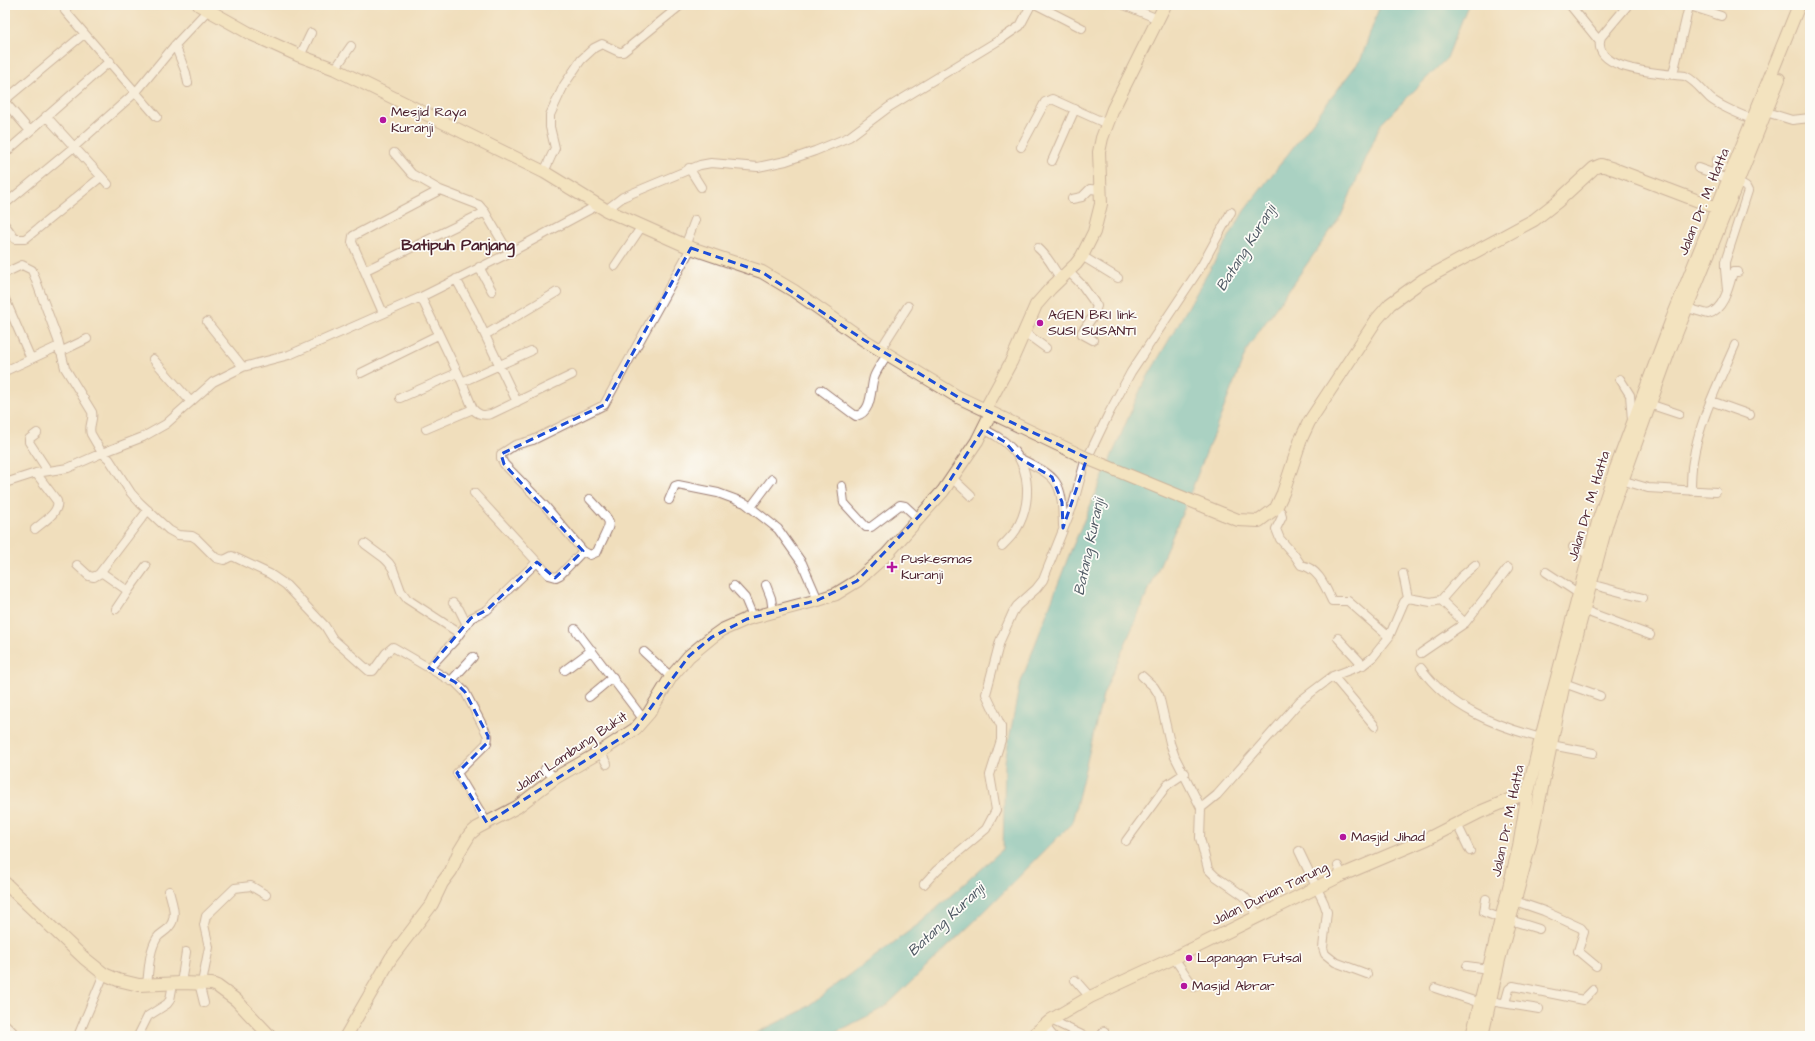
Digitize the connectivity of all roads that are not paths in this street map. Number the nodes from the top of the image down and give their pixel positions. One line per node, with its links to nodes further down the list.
1 (681, 5): 44 (street)
2 (1031, 5): 42 (street)
3 (1037, 5): 15 (street)
4 (1124, 5): 14 (street)
5 (1165, 5): 14 (street, Jalan Lambung Bukit)
6 (1628, 5): 18 (street)
7 (1688, 5): 13 (street); 24 (street)
8 (1799, 5): 33 (street, Jalan Dr. M. Hatta)
9 (1808, 5): 29 (street, Jalan Dr. M. Hatta)
10 (1572, 6): 18 (street)
11 (204, 7): 19 (street); 21 (street)
12 (65, 11): 17 (street)
13 (1721, 16)
14 (1158, 19): 34 (street, Jalan Lambung Bukit)
15 (1082, 28)
16 (310, 33): 21 (street)
17 (84, 34): 22 (street); 27 (street)
18 (1600, 42): 24 (street)
19 (175, 46): 25 (street); 26 (street)
20 (351, 46): 23 (street)
21 (300, 56): 23 (street)
22 (110, 61): 26 (street); 30 (street)
23 (335, 69): 44 (street)
24 (1673, 74): 33 (street)
25 (188, 83)
26 (136, 92): 31 (street); 36 (street)
27 (5, 101): 35 (street)
28 (1075, 109): 34 (street); 37 (street); 41 (street)
29 (1766, 112): 32 (street); 47 (street, Jalan Dr. M. Hatta)
30 (46, 116): 35 (street); 36 (street)
31 (157, 117)
32 (1810, 118)
33 (1754, 120): 47 (street, Jalan Dr. M. Hatta)
34 (1107, 124): 51 (street, Jalan Lambung Bukit)
35 (30, 131): 38 (street)
36 (75, 146): 46 (street); 53 (street)
37 (1021, 147)
38 (5, 153)
39 (394, 153): 50 (street)
40 (1717, 160): 45 (street)
41 (1052, 161)
42 (689, 168): 49 (street); 54 (street)
43 (1698, 168): 45 (street)
44 (544, 172): 54 (street)
45 (1718, 175): 47 (street)
46 (101, 177): 48 (street); 59 (street)
47 (1733, 181): 55 (street, Jalan Dr. M. Hatta); 73 (street); 79 (street, Jalan Dr. M. Hatta)
48 (108, 184)
49 (701, 187)
50 (440, 190): 56 (street); 67 (street)
51 (1101, 190): 52 (street); 64 (street, Jalan Lambung Bukit)
52 (1072, 199)
53 (5, 204)
54 (602, 207): 60 (street); 63 (street)
55 (1717, 208): 112 (street, Jalan Dr. M. Hatta); 132 (street)
56 (485, 212): 63 (street); 67 (street)
57 (1231, 212): 135 (street)
58 (695, 220): 61 (street)
59 (5, 224)
60 (642, 226): 61 (street); 65 (street)
61 (688, 247): 91 (street); 140 (street)
62 (1038, 248): 70 (street)
63 (509, 253): 66 (street)
64 (1082, 256): 70 (street, Jalan Lambung Bukit); 72 (street)
65 (615, 266)
66 (480, 267): 71 (street); 74 (street)
67 (366, 270): 80 (street)
68 (1738, 272): 73 (street)
69 (5, 273): 89 (street)
70 (1065, 276): 82 (street, Jalan Lambung Bukit); 86 (street)
71 (456, 278): 76 (street); 84 (street)
72 (1118, 278)
73 (1728, 290): 79 (street)
74 (492, 291)
75 (557, 292): 84 (street)
76 (421, 297): 80 (street); 83 (street)
77 (5, 299): 92 (street)
78 (908, 306): 91 (street)
79 (1687, 308): 107 (street, Jalan Dr. M. Hatta)
80 (383, 313): 95 (street)
81 (206, 322): 95 (street)
82 (1024, 332): 88 (street); 109 (street, Jalan Lambung Bukit)
83 (438, 335): 97 (street); 98 (street)
84 (484, 335): 94 (street)
85 (87, 340): 89 (street)
86 (1093, 340)
87 (1735, 345): 104 (street)
88 (1046, 348)
89 (59, 349): 92 (street); 116 (street)
90 (531, 351): 94 (street)
91 (883, 352): 102 (street); 109 (street)
92 (31, 359): 96 (street)
93 (153, 359): 105 (street)
94 (500, 365): 101 (street); 106 (street)
95 (243, 367): 105 (street)
96 (5, 371)
97 (361, 372)
98 (456, 373): 101 (street); 103 (street)
99 (572, 375): 106 (street)
100 (1620, 379): 112 (street)
101 (462, 382): 108 (street)
102 (821, 390)
103 (400, 398)
104 (1711, 401): 111 (street); 125 (street)
105 (190, 402): 116 (street)
106 (518, 402): 108 (street)
107 (1649, 404): 110 (street); 122 (street, Jalan Dr. M. Hatta)
108 (473, 409): 113 (street)
109 (988, 412): 114 (street, Jalan Lambung Bukit); 132 (street, bridge)
110 (1679, 414)
111 (1750, 415)
112 (1632, 424): 141 (street, Jalan Dr. M. Hatta)
113 (426, 429)
114 (983, 429): 117 (street); 120 (street, Jalan Lambung Bukit)
115 (37, 433): 118 (street)
116 (102, 453): 118 (street); 133 (street)
117 (1019, 458): 135 (street); 138 (street)
118 (48, 471): 119 (street)
119 (36, 473): 123 (street); 136 (street)
120 (952, 478): 128 (street); 134 (street, Jalan Lambung Bukit)
121 (772, 479): 131 (street)
122 (1621, 480): 125 (street); 141 (street, Jalan Dr. M. Hatta)
123 (5, 483)
124 (842, 486): 134 (street)
125 (1691, 491): 126 (street)
126 (1716, 492)
127 (474, 493): 142 (street)
128 (971, 496)
129 (590, 499): 140 (street)
130 (669, 500): 131 (street)
131 (751, 507): 157 (street)
132 (1276, 508): 170 (street)
133 (148, 510): 147 (street); 176 (street)
134 (919, 519): 157 (street, Jalan Lambung Bukit)
135 (1063, 528): 205 (street)
136 (35, 529)
137 (365, 544): 167 (street)
138 (1002, 546)
139 (1573, 547): 141 (street)
140 (583, 551): 142 (street)
141 (1591, 556): 150 (street, Jalan Dr. M. Hatta); 154 (street, Jalan Dr. M. Hatta)
142 (537, 562): 164 (street)
143 (77, 565): 147 (street)
144 (1475, 565): 158 (street)
145 (146, 566): 153 (street)
146 (1508, 568): 165 (street)
147 (100, 572): 153 (street)
148 (1546, 572): 154 (street)
149 (1404, 574): 155 (street)
150 (1590, 584): 156 (street); 161 (street, Jalan Dr. M. Hatta)
151 (766, 585): 162 (street)
152 (734, 586): 163 (street)
153 (128, 591): 160 (street)
154 (1578, 593): 189 (street, Jalan Dr. M. Hatta)
155 (1408, 598): 158 (street); 170 (street)
156 (1644, 598)
157 (818, 600): 162 (street, Jalan Lambung Bukit)
158 (1441, 600): 165 (street)
159 (453, 603): 164 (street)
160 (116, 609)
161 (1583, 610): 168 (street); 184 (street, Jalan Dr. M. Hatta)
162 (773, 612): 163 (street, Jalan Lambung Bukit)
163 (753, 617): 182 (street, Jalan Lambung Bukit)
164 (466, 623): 167 (street)
165 (1465, 623): 173 (street)
166 (575, 629): 171 (street)
167 (459, 633): 176 (street)
168 (1650, 635)
169 (1338, 638): 175 (street)
170 (1389, 638): 175 (street)
171 (592, 650): 178 (street); 181 (street)
172 (644, 652): 182 (street)
173 (1421, 653)
174 (473, 657): 183 (street)
175 (1363, 665): 180 (street)
176 (428, 668): 183 (street)
177 (1421, 668): 189 (street)
178 (565, 670)
179 (1142, 676): 194 (street)
180 (1333, 676): 188 (street); 197 (street)
181 (613, 677): 186 (street); 187 (street)
182 (671, 678): 187 (street, Jalan Lambung Bukit)
183 (453, 680): 198 (street)
184 (1564, 683): 185 (street); 189 (street, Jalan Dr. M. Hatta)
185 (1600, 696)
186 (589, 697)
187 (644, 720): 190 (street, Jalan Lambung Bukit)
188 (1375, 726)
189 (1546, 741): 191 (street); 196 (street, Jalan Dr. M. Hatta); 203 (street, Jalan Dr. M. Hatta)
190 (600, 752): 192 (street); 195 (street, Jalan Lambung Bukit)
191 (1593, 753)
192 (607, 764)
193 (545, 769): 195 (street)
194 (1185, 773): 197 (street); 200 (street)
195 (555, 778): 198 (street, Jalan Lambung Bukit)
196 (1528, 792): 199 (street, Jalan Durian Tarung); 203 (street, Jalan Dr. M. Hatta)
197 (1201, 808): 211 (street)
198 (487, 823): 239 (street, Jalan Lambung Bukit)
199 (1457, 824): 202 (street); 206 (street, Jalan Durian Tarung)
200 (1126, 841)
201 (1300, 851): 206 (street)
202 (1470, 851)
203 (1515, 879): 210 (street, Jalan Dr. M. Hatta); 212 (street, Jalan Dr. M. Hatta)
204 (5, 883): 219 (street)
205 (924, 884)
206 (1316, 889): 211 (street, Jalan Durian Tarung); 220 (street)
207 (169, 891): 224 (street)
208 (266, 895): 223 (street)
209 (1486, 899): 212 (street)
210 (1515, 901): 212 (street, Jalan Dr. M. Hatta); 217 (street)
211 (1259, 916): 215 (street, Jalan Durian Tarung)
212 (1505, 919): 213 (street); 218 (street, Jalan Dr. M. Hatta); 229 (street, Jalan Dr. M. Hatta)
213 (1539, 929)
214 (186, 952): 222 (street)
215 (1174, 958): 225 (street); 228 (street, Jalan Durian Tarung)
216 (1467, 966): 218 (street)
217 (1596, 966)
218 (1488, 969): 229 (street, Jalan Dr. M. Hatta)
219 (104, 974): 224 (street); 236 (street)
220 (1367, 974)
221 (1075, 980): 228 (street)
222 (177, 983): 223 (street); 224 (street); 237 (street)
223 (200, 983): 231 (street); 238 (street)
224 (147, 984)
225 (1194, 987)
226 (1435, 988): 229 (street)
227 (1593, 990): 230 (street)
228 (1090, 997): 233 (street, Jalan Durian Tarung)
229 (1485, 1002): 230 (street); 243 (street, Jalan Dr. M. Hatta); 244 (street, Jalan Dr. M. Hatta)
230 (1505, 1002): 232 (street)
231 (204, 1003)
232 (1539, 1009)
233 (1048, 1022): 240 (street, Jalan Durian Tarung); 241 (street); 242 (street)
234 (5, 1024): 235 (street)
235 (17, 1036)
236 (78, 1036)
237 (138, 1036)
238 (270, 1036)
239 (346, 1036)
240 (1032, 1036)
241 (1053, 1036)
242 (1084, 1036)
243 (1472, 1036)
244 (1482, 1036)

